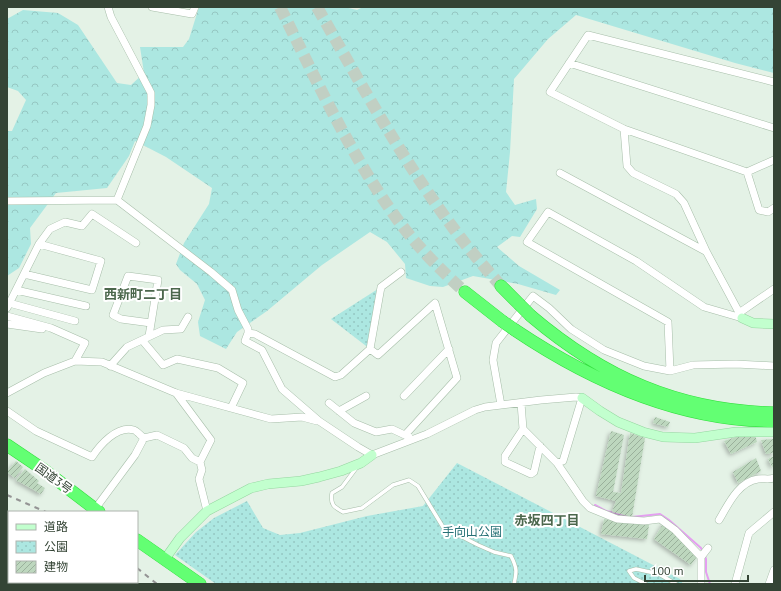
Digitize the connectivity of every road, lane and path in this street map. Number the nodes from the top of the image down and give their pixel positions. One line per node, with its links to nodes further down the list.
1 (108, 7): 11 (street)
2 (152, 7): 3 (street)
3 (195, 7)
4 (569, 63): 5 (street); 6 (street); 7 (street)
5 (774, 82)
6 (774, 128)
7 (624, 130): 9 (street); 16 (street)
8 (774, 160): 9 (street)
9 (747, 172): 13 (street)
10 (560, 173): 16 (street)
11 (117, 200): 12 (street); 33 (street)
12 (7, 201)
13 (774, 208)
14 (136, 243): 15 (street)
15 (39, 244): 18 (street); 18 (street)
16 (706, 252): 25 (street)
17 (401, 272): 37 (street)
18 (24, 274): 20 (street)
19 (501, 286): 55 (highway, bridge)
20 (16, 290): 23 (street); 24 (street)
21 (774, 290): 25 (street)
22 (465, 292): 39 (highway, bridge)
23 (8, 306): 28 (street)
24 (86, 306)
25 (740, 315): 31 (street); 42 (street)
26 (7, 316): 32 (street)
27 (188, 317): 34 (street)
28 (75, 321)
29 (152, 323): 34 (street)
30 (7, 324): 32 (street)
31 (774, 324)
32 (60, 332): 38 (street)
33 (248, 333): 37 (street); 57 (street)
34 (149, 336): 35 (street)
35 (142, 340): 40 (street); 52 (street)
36 (449, 348): 37 (street); 47 (street); 62 (street)
37 (370, 349)
38 (75, 361): 40 (street); 44 (street)
39 (574, 365): 43 (highway); 56 (highway)
40 (110, 366): 45 (street)
41 (774, 366): 42 (street)
42 (670, 371): 51 (street)
43 (603, 388)
44 (7, 393)
45 (176, 393): 52 (street); 68 (street)
46 (366, 396): 54 (street)
47 (404, 396)
48 (582, 398): 50 (street); 61 (street); 70 (street)
49 (329, 403): 54 (street)
50 (521, 403): 51 (street); 60 (street)
51 (501, 405): 64 (street)
52 (231, 408): 57 (street)
53 (7, 411): 63 (street)
54 (339, 411): 62 (street)
55 (774, 413)
56 (736, 420): 58 (highway); 59 (highway)
57 (319, 421): 67 (street)
58 (774, 421)
59 (705, 422)
60 (523, 429): 66 (street); 66 (street)
61 (774, 432)
62 (405, 435): 64 (street)
63 (144, 438): 68 (street); 72 (street)
64 (413, 439): 67 (street)
65 (7, 445): 72 (highway, 国道3号)
66 (540, 446): 70 (street)
67 (372, 455): 69 (street)
68 (200, 462): 73 (street)
69 (361, 463): 73 (street); 82 (lane)
70 (557, 463): 78 (street)
71 (774, 478): 75 (street)
72 (97, 510)
73 (207, 511): 79 (street)
74 (774, 512): 86 (street)
75 (719, 520)
76 (138, 541): 79 (highway)
77 (707, 549): 78 (street)
78 (701, 557): 85 (street)
79 (165, 559): 81 (highway)
80 (774, 570): 87 (street)
81 (200, 584)
82 (514, 584)
83 (646, 584): 84 (lane)
84 (676, 584)
85 (701, 584)
86 (735, 584)
87 (769, 584)

